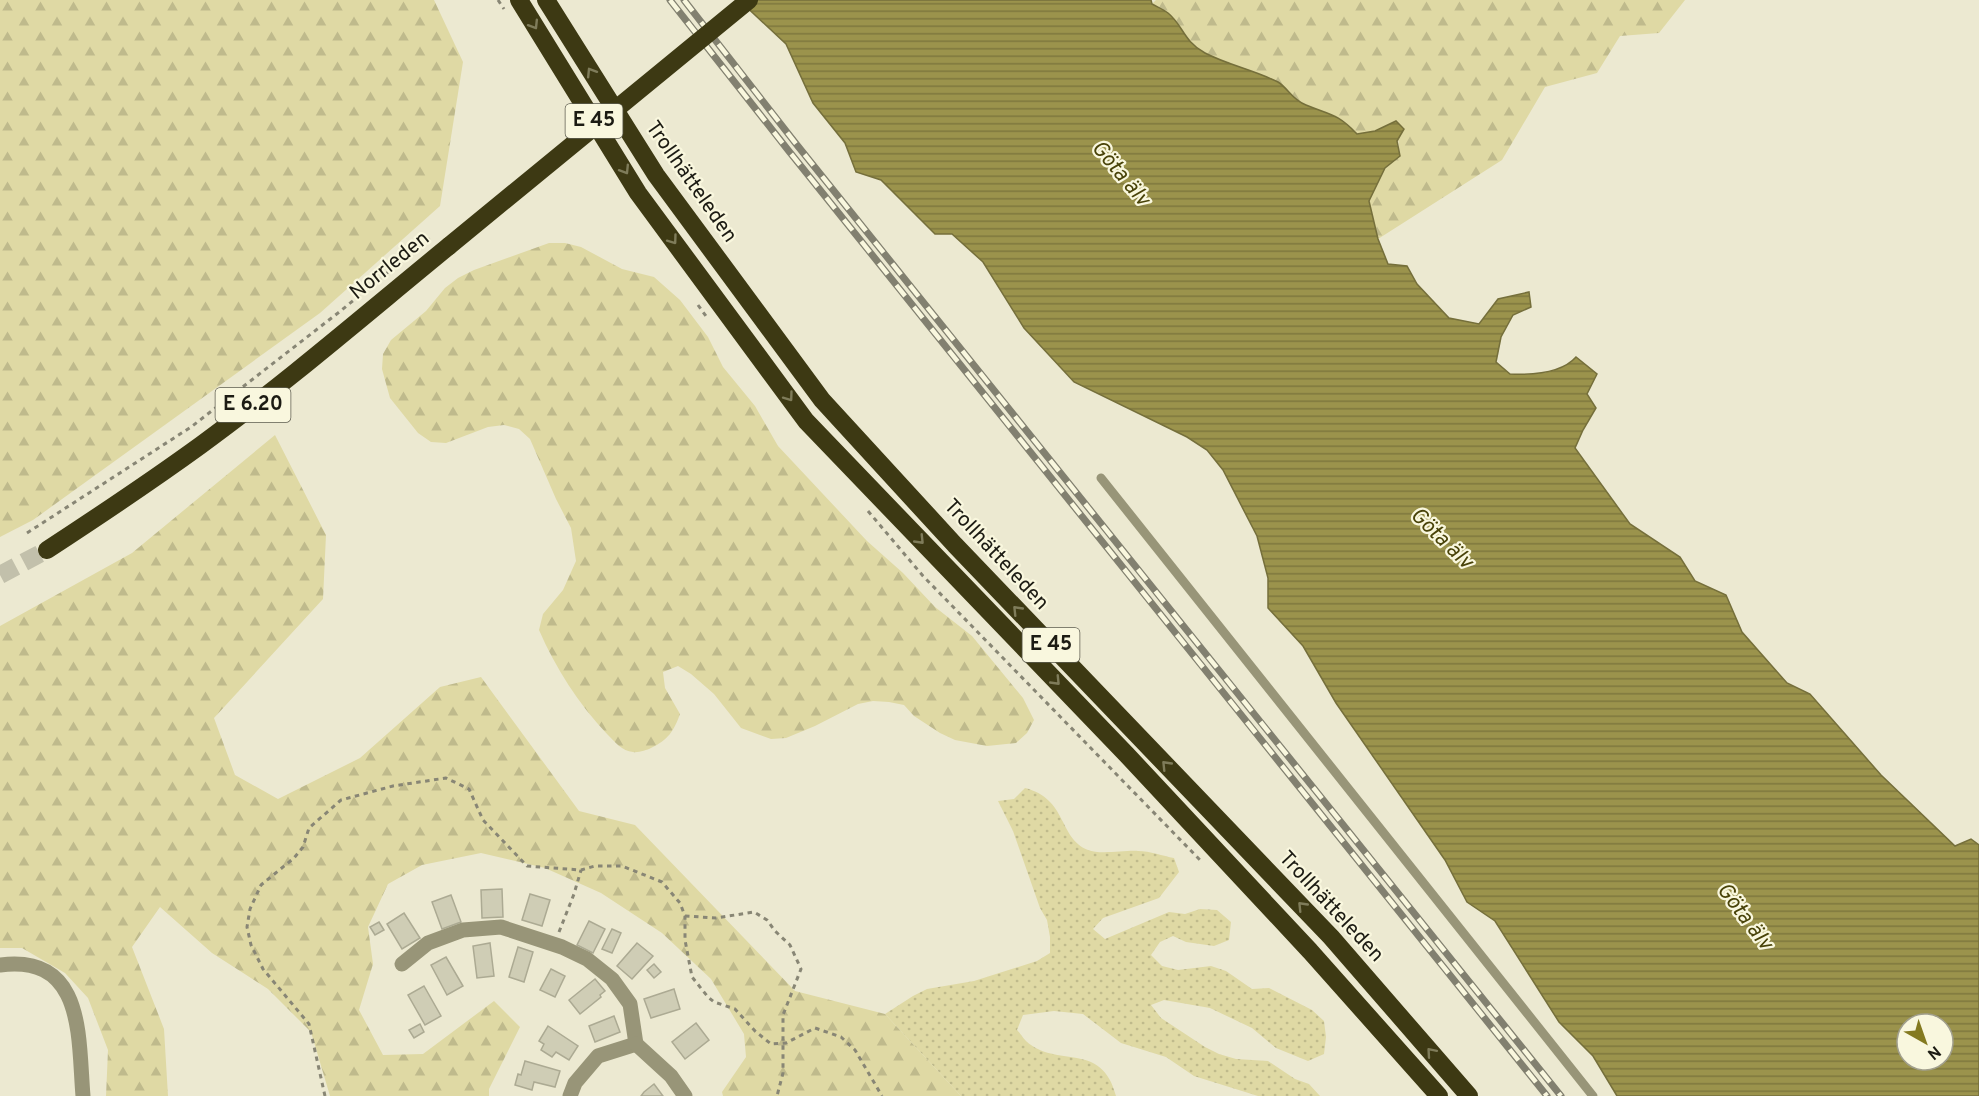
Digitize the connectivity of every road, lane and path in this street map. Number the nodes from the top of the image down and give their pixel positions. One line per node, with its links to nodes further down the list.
1 (519, 0): 18 (highway, Trollhätteleden / E 45, one-way to 18)
2 (546, 0): 19 (highway, Trollhätteleden / E 45, one-way to 2)
3 (749, 0): 7 (highway, Norrleden / E 6.20, bridge)
4 (437, 232): 6 (path)
5 (1101, 478): 20 (lane)
6 (27, 533)
7 (46, 550)
8 (581, 870): 10 (path)
9 (685, 916): 17 (path)
10 (554, 944): 11 (street); 13 (street)
11 (402, 964)
12 (0, 965): 14 (street)
13 (636, 1044): 15 (street); 16 (street)
14 (83, 1096)
15 (570, 1096)
16 (685, 1096)
17 (777, 1096)
18 (1438, 1096)
19 (1469, 1096)
20 (1593, 1096)

